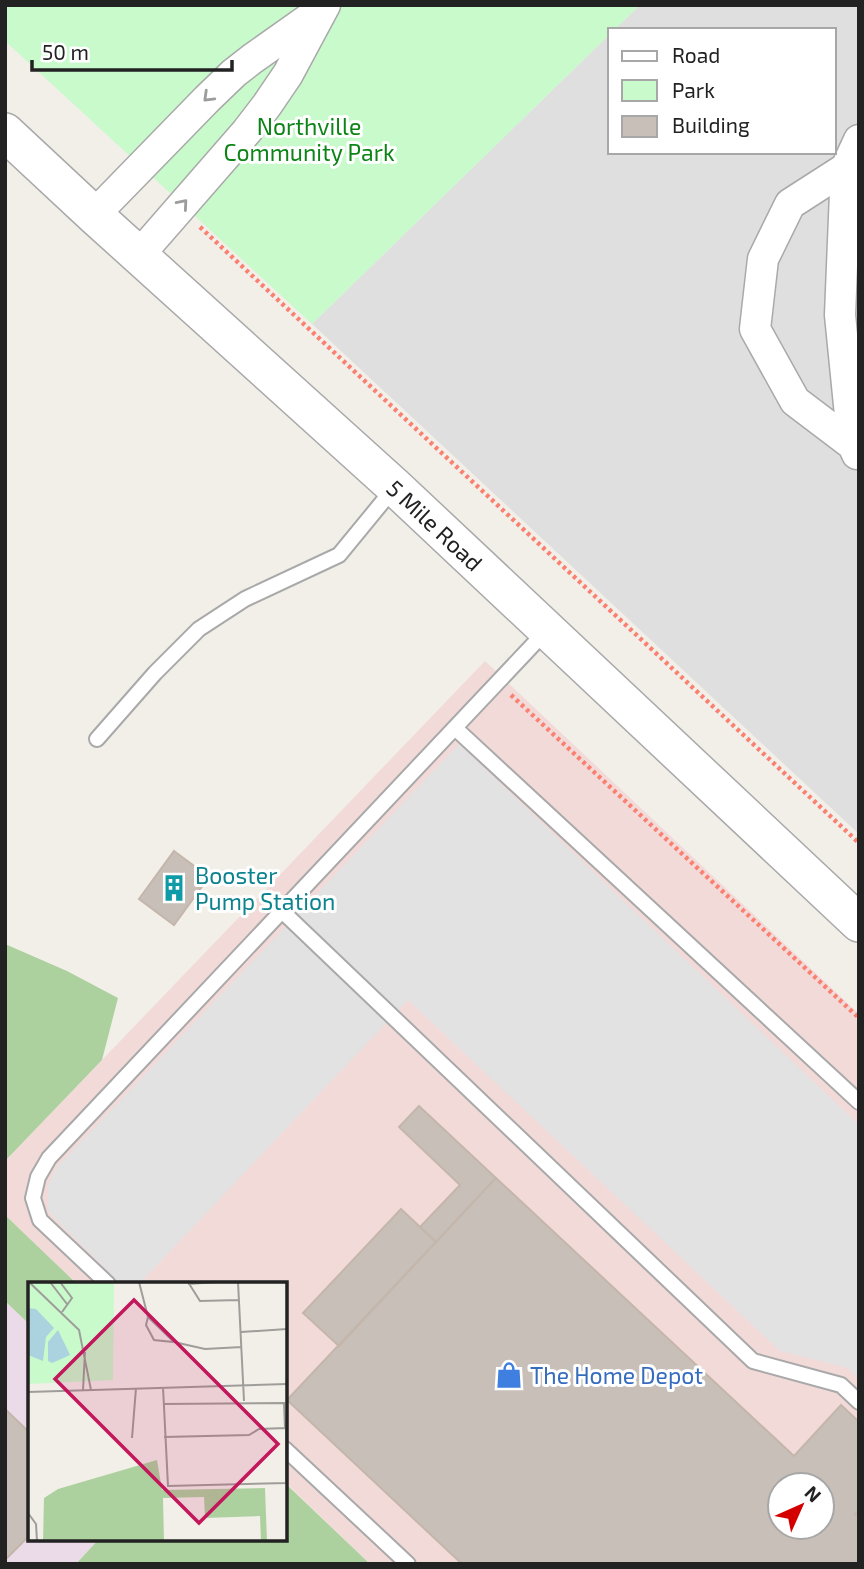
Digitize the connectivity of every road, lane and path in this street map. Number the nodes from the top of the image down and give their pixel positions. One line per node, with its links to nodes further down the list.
1 (323, 8): 5 (street, one-way to 1); 6 (street, one-way to 6)
2 (5, 132): 6 (street, 5 Mile Road)
3 (859, 140): 4 (street)
4 (846, 168): 8 (street); 8 (street)
5 (180, 208): 7 (street); 14 (path)
6 (94, 215): 7 (street, 5 Mile Road)
7 (139, 256): 9 (street, 5 Mile Road)
8 (856, 451)
9 (395, 487): 10 (street, 5 Mile Road); 13 (lane)
10 (547, 630): 11 (lane); 16 (street, 5 Mile Road)
11 (498, 682): 12 (lane); 17 (path)
12 (455, 728): 15 (lane); 18 (lane)
13 (97, 739)
14 (859, 843)
15 (282, 911): 19 (lane); 20 (lane)
16 (859, 923)
17 (859, 1018)
18 (859, 1102)
19 (106, 1282)
20 (859, 1402)
21 (287, 1451): 22 (lane)
22 (408, 1564)

